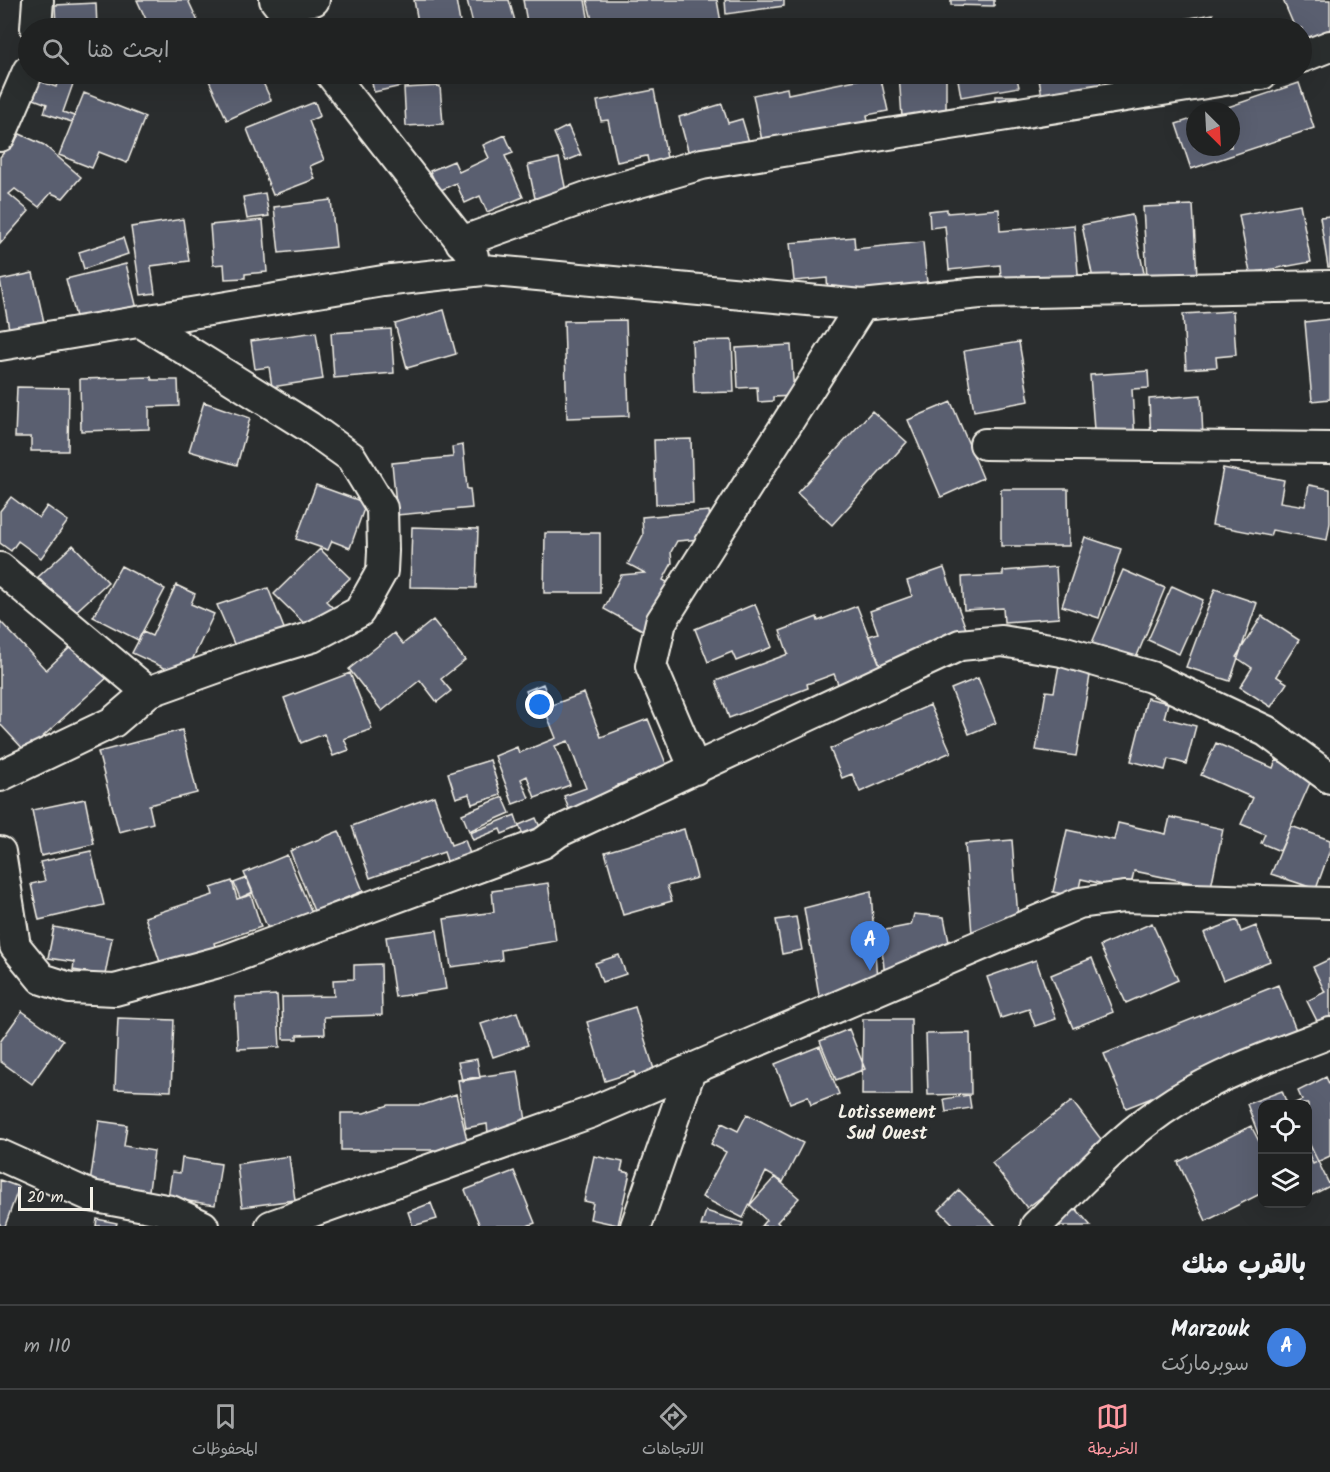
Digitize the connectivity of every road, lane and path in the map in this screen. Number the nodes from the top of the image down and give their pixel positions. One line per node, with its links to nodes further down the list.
1 (38, 0): 4 (street)
2 (314, 0): 3 (street)
3 (277, 3): 5 (street)
4 (37, 18)
5 (289, 18)
6 (1330, 46): 7 (street)
7 (1312, 53)
8 (23, 84): 11 (street)
9 (339, 84): 12 (street)
10 (1200, 84): 12 (street)
11 (0, 136)
12 (461, 242): 13 (street)
13 (483, 270): 15 (street); 16 (street)
14 (1330, 286): 15 (street)
15 (862, 305): 22 (street)
16 (141, 322): 17 (street); 21 (street)
17 (0, 345)
18 (985, 444): 19 (street)
19 (1330, 448)
20 (0, 568): 21 (street)
21 (148, 692): 23 (street)
22 (694, 769): 24 (street); 25 (street)
23 (0, 776)
24 (1330, 778)
25 (0, 852)
26 (1330, 903): 28 (street)
27 (1330, 1033): 33 (street)
28 (690, 1071): 31 (street); 32 (street)
29 (0, 1155): 30 (street)
30 (203, 1226)
31 (271, 1226)
32 (636, 1226)
33 (1036, 1226)

